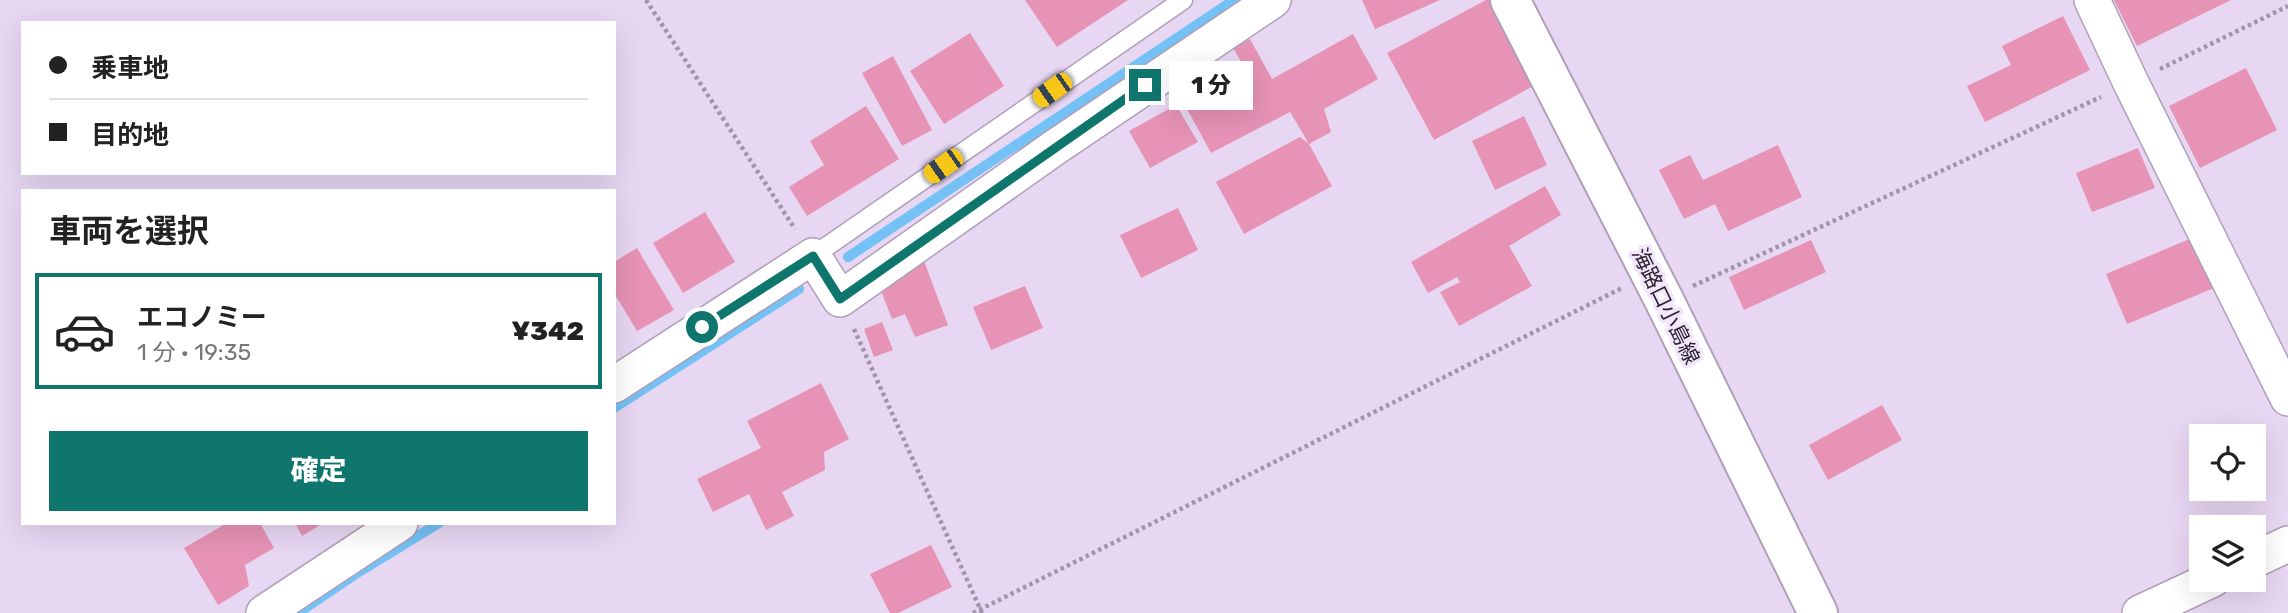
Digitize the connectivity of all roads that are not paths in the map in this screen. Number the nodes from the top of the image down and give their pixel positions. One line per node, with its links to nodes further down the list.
1 (1183, 0): 5 (lane)
2 (1273, 0): 5 (street)
3 (1510, 0): 13 (main road, 海路口小島線)
4 (2092, 0): 7 (street)
5 (813, 256): 6 (street)
6 (616, 383)
7 (2288, 398)
8 (397, 525): 12 (street)
9 (2288, 544): 10 (street)
10 (2266, 554)
11 (2189, 590): 14 (street)
12 (264, 613)
13 (1818, 613)
14 (2140, 613)

